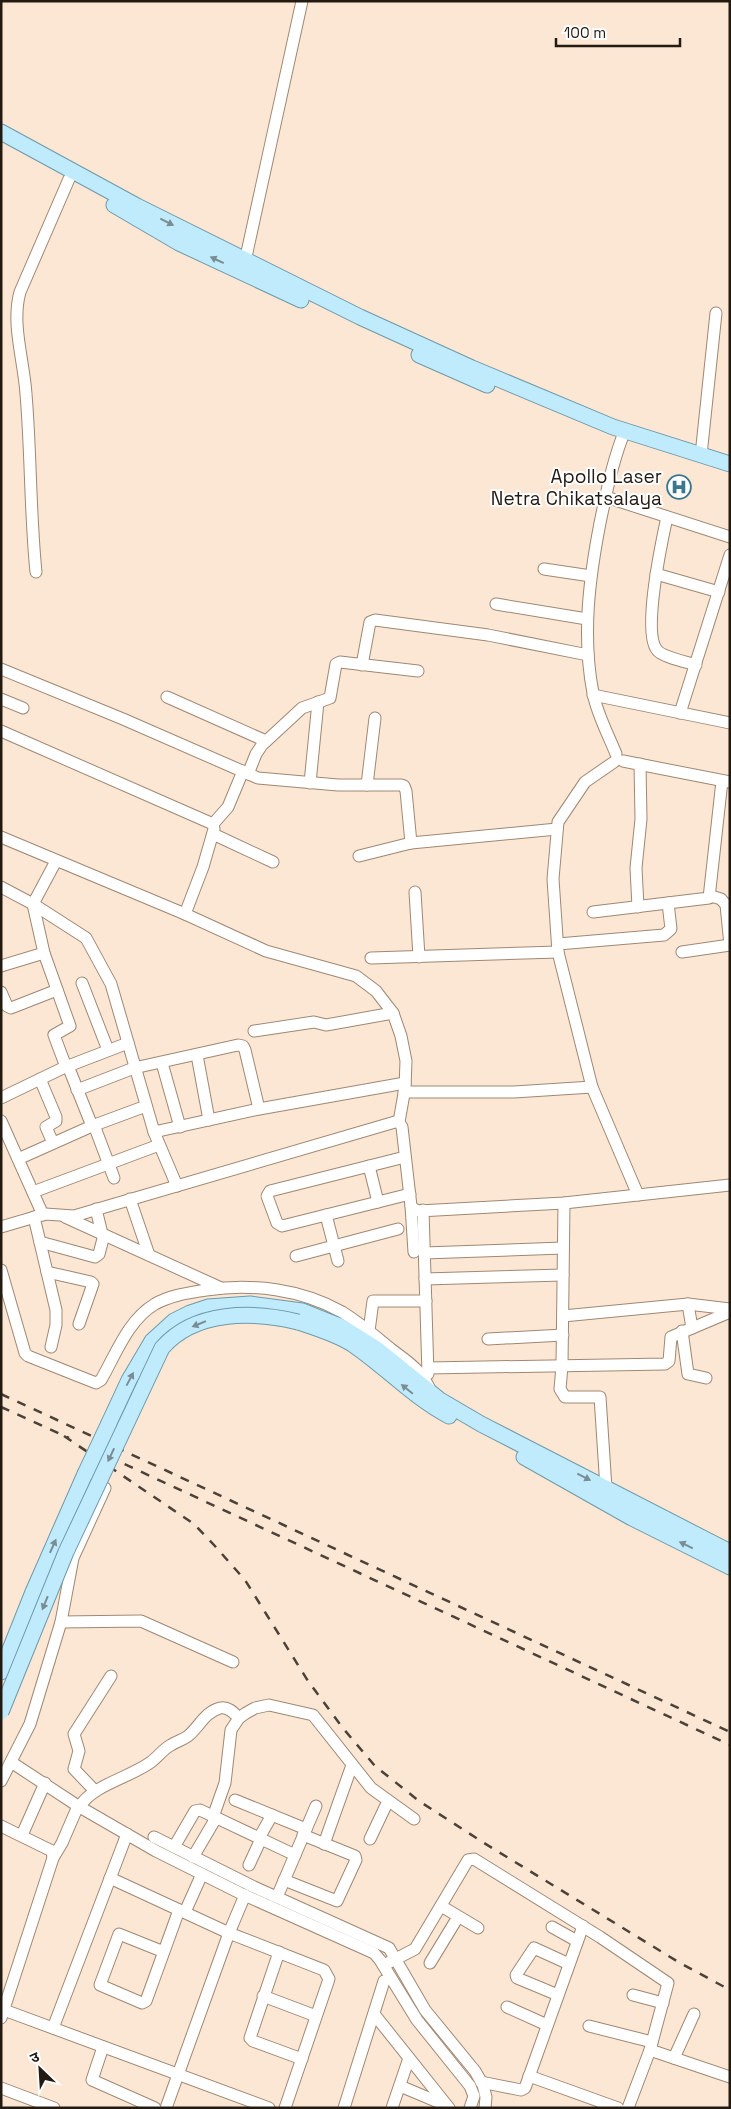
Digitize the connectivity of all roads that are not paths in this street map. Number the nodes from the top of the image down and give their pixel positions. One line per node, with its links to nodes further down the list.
1 (302, 1): 5 (street)
2 (1, 132): 5 (main road, one-way to 5)
3 (1, 143): 4 (main road)
4 (69, 179): 5 (main road, one-way to 4); 16 (street)
5 (244, 267): 7 (main road); 8 (main road)
6 (716, 313): 8 (street)
7 (622, 438): 10 (main road); 11 (street)
8 (701, 455): 9 (main road)
9 (730, 464)
10 (730, 475)
11 (606, 497): 12 (street); 18 (street)
12 (667, 517): 13 (street); 17 (street)
13 (730, 537)
14 (730, 556): 19 (street)
15 (544, 569): 18 (street)
16 (36, 572)
17 (656, 574): 19 (street); 24 (street)
18 (591, 576): 21 (street)
19 (719, 592): 24 (street)
20 (496, 604): 21 (street)
21 (587, 620): 22 (street)
22 (588, 655): 23 (street); 27 (street)
23 (362, 665): 26 (street); 30 (street)
24 (696, 665): 32 (street)
25 (1, 669): 39 (street)
26 (418, 671)
27 (593, 695): 32 (street); 37 (street)
28 (167, 698): 36 (street)
29 (1, 699): 31 (street)
30 (318, 702): 36 (street); 41 (street)
31 (23, 708)
32 (680, 713): 34 (street)
33 (376, 718): 42 (street)
34 (730, 723)
35 (1, 731): 44 (street)
36 (266, 741): 39 (street)
37 (618, 759): 38 (street); 43 (street)
38 (640, 764): 40 (street); 55 (street)
39 (246, 772): 41 (street); 44 (street)
40 (726, 782): 52 (street)
41 (310, 783): 42 (street)
42 (367, 785): 46 (street)
43 (557, 828): 46 (street); 59 (street)
44 (213, 829): 49 (street); 57 (street)
45 (1, 837): 48 (street)
46 (411, 843): 47 (street)
47 (359, 856)
48 (56, 861): 53 (street); 57 (street)
49 (273, 862)
50 (1, 887): 53 (street)
51 (415, 892): 62 (street)
52 (711, 896): 54 (street); 58 (street)
53 (33, 904): 61 (street); 70 (street)
54 (668, 904): 55 (street); 59 (street)
55 (638, 907): 56 (street)
56 (593, 912)
57 (185, 914): 68 (street)
58 (730, 945): 60 (street)
59 (558, 948): 62 (street); 77 (street)
60 (682, 952)
61 (44, 953): 64 (street); 66 (street)
62 (418, 957): 63 (street)
63 (371, 958)
64 (1, 966)
65 (82, 983): 71 (street)
66 (57, 990): 67 (street); 74 (street)
67 (1, 992)
68 (393, 1013): 69 (street); 78 (street)
69 (254, 1031)
70 (128, 1043): 71 (street); 75 (street)
71 (108, 1050): 74 (street)
72 (197, 1055): 73 (street); 82 (street); 84 (street)
73 (162, 1063): 75 (street); 87 (street)
74 (67, 1067): 76 (street); 79 (street)
75 (134, 1068): 79 (street); 81 (street)
76 (40, 1079): 80 (street); 90 (street)
77 (592, 1087): 78 (street); 100 (street)
78 (405, 1088): 82 (street); 85 (street)
79 (77, 1090): 86 (street)
80 (1, 1098)
81 (146, 1106): 86 (street); 88 (street)
82 (259, 1109): 84 (street)
83 (1, 1120): 89 (street)
84 (209, 1120): 87 (street)
85 (399, 1122): 92 (street); 98 (street)
86 (93, 1126): 90 (street); 94 (street)
87 (180, 1127): 88 (street)
88 (154, 1132): 91 (street)
89 (5, 1141): 93 (street)
90 (52, 1144): 93 (street)
91 (159, 1144): 94 (street); 98 (street)
92 (405, 1157): 95 (street); 102 (street)
93 (18, 1159): 99 (street)
94 (108, 1163): 96 (street); 99 (street)
95 (369, 1166): 103 (street); 107 (street)
96 (114, 1178)
97 (730, 1185): 100 (street)
98 (177, 1186): 101 (street)
99 (33, 1192): 108 (street)
100 (638, 1194): 104 (street)
101 (130, 1199): 105 (street); 117 (street)
102 (411, 1200): 103 (street); 106 (street); 116 (street)
103 (378, 1202): 107 (street)
104 (564, 1203): 106 (street); 115 (street)
105 (96, 1209): 109 (street); 112 (street)
106 (423, 1210): 116 (street)
107 (326, 1215): 114 (street)
108 (38, 1216): 109 (street); 110 (street); 113 (street)
109 (64, 1216): 112 (street)
110 (1, 1227)
111 (398, 1229): 114 (street)
112 (103, 1234): 113 (street); 117 (street)
113 (40, 1242): 121 (street)
114 (334, 1246): 118 (street); 119 (street)
115 (563, 1248): 116 (street); 122 (street)
116 (419, 1252): 123 (street)
117 (149, 1255): 124 (street)
118 (296, 1256)
119 (338, 1260)
120 (1, 1270): 124 (street)
121 (47, 1272): 130 (street); 135 (street)
122 (563, 1275): 123 (street); 128 (street)
123 (425, 1279): 125 (street)
124 (222, 1288): 132 (street)
125 (426, 1301): 132 (street); 137 (street)
126 (688, 1304): 127 (street); 128 (street); 131 (street)
127 (730, 1310): 131 (street)
128 (563, 1316): 133 (street)
129 (300, 1317): 139 (main road); 140 (main road, one-way to 129); 147 (main road, one-way to 129, bridge); 149 (main road, one-way to 149, bridge)
130 (79, 1324)
131 (687, 1330): 136 (street); 138 (street)
132 (369, 1331): 139 (street)
133 (563, 1335): 134 (street); 136 (street)
134 (488, 1339)
135 (51, 1347)
136 (562, 1366): 137 (street); 142 (street)
137 (428, 1368): 139 (street)
138 (706, 1378)
139 (430, 1390): 140 (main road)
140 (528, 1454): 142 (main road, one-way to 142); 144 (main road, one-way to 140)
141 (105, 1488): 145 (street)
142 (606, 1488): 143 (main road)
143 (730, 1552)
144 (730, 1567)
145 (61, 1622): 146 (street); 151 (street)
146 (233, 1662)
147 (1, 1672)
148 (111, 1676): 155 (street)
149 (1, 1712)
150 (239, 1718): 152 (street); 155 (street); 161 (street)
151 (11, 1762): 153 (street); 154 (street)
152 (352, 1765): 157 (street); 170 (street)
153 (1, 1781)
154 (44, 1784): 158 (street); 166 (street)
155 (95, 1791): 158 (street)
156 (235, 1800): 160 (street)
157 (388, 1801): 162 (street); 169 (street)
158 (81, 1803): 165 (street); 174 (street)
159 (316, 1806): 164 (street)
160 (272, 1815): 164 (street); 168 (street)
161 (215, 1817): 168 (street); 171 (street); 172 (street)
162 (414, 1819)
163 (1, 1826): 166 (street)
164 (305, 1832): 170 (street); 173 (street)
165 (127, 1834): 176 (street); 177 (street)
166 (22, 1836): 174 (street)
167 (154, 1837): 171 (street)
168 (260, 1839): 173 (street); 175 (street)
169 (370, 1839)
170 (324, 1844): 178 (street)
171 (174, 1847): 172 (street)
172 (193, 1856): 179 (street)
173 (295, 1856): 178 (street)
174 (52, 1858): 200 (street)
175 (249, 1864)
176 (202, 1874): 179 (street); 182 (street)
177 (110, 1878): 182 (street); 206 (street)
178 (284, 1880): 180 (street)
179 (243, 1889): 180 (street); 187 (street); 191 (street)
180 (277, 1897): 191 (street)
181 (441, 1906): 183 (street); 184 (street); 191 (street)
182 (182, 1911): 187 (street); 189 (street)
183 (458, 1916): 186 (street); 192 (street)
184 (583, 1926): 188 (street); 198 (street)
185 (552, 1927): 188 (street)
186 (478, 1928)
187 (228, 1933): 190 (street); 212 (street)
188 (577, 1941): 193 (street)
189 (164, 1952): 189 (street)
190 (279, 1952): 197 (street); 203 (street)
191 (390, 1962): 215 (street); 228 (street)
192 (430, 1963)
193 (569, 1964): 195 (street); 195 (street)
194 (384, 1981): 201 (street)
195 (558, 1995): 204 (street)
196 (633, 1995): 198 (street)
197 (263, 1996): 203 (street); 211 (street)
198 (663, 2003): 207 (street)
199 (507, 2007): 204 (street)
200 (3, 2014): 206 (street)
201 (374, 2014): 209 (street); 225 (street)
202 (694, 2014): 210 (street)
203 (316, 2016): 211 (street)
204 (547, 2025): 213 (street)
205 (589, 2026): 207 (street)
206 (53, 2028): 208 (street)
207 (651, 2046): 210 (street); 220 (street)
208 (103, 2047): 212 (street); 221 (street)
209 (409, 2058): 216 (street); 218 (street)
210 (674, 2058): 214 (street)
211 (302, 2060): 224 (street)
212 (178, 2075): 222 (street); 223 (street)
213 (529, 2076): 215 (street); 220 (street)
214 (730, 2077)
215 (481, 2082): 229 (street)
216 (400, 2086): 218 (street); 226 (street)
217 (1, 2088): 219 (street)
218 (437, 2102): 227 (street)
219 (49, 2107)
220 (628, 2107)
221 (155, 2108)
222 (166, 2108)
223 (269, 2108)
224 (285, 2108)
225 (344, 2108)
226 (392, 2108)
227 (449, 2108)
228 (470, 2108)
229 (485, 2108)

